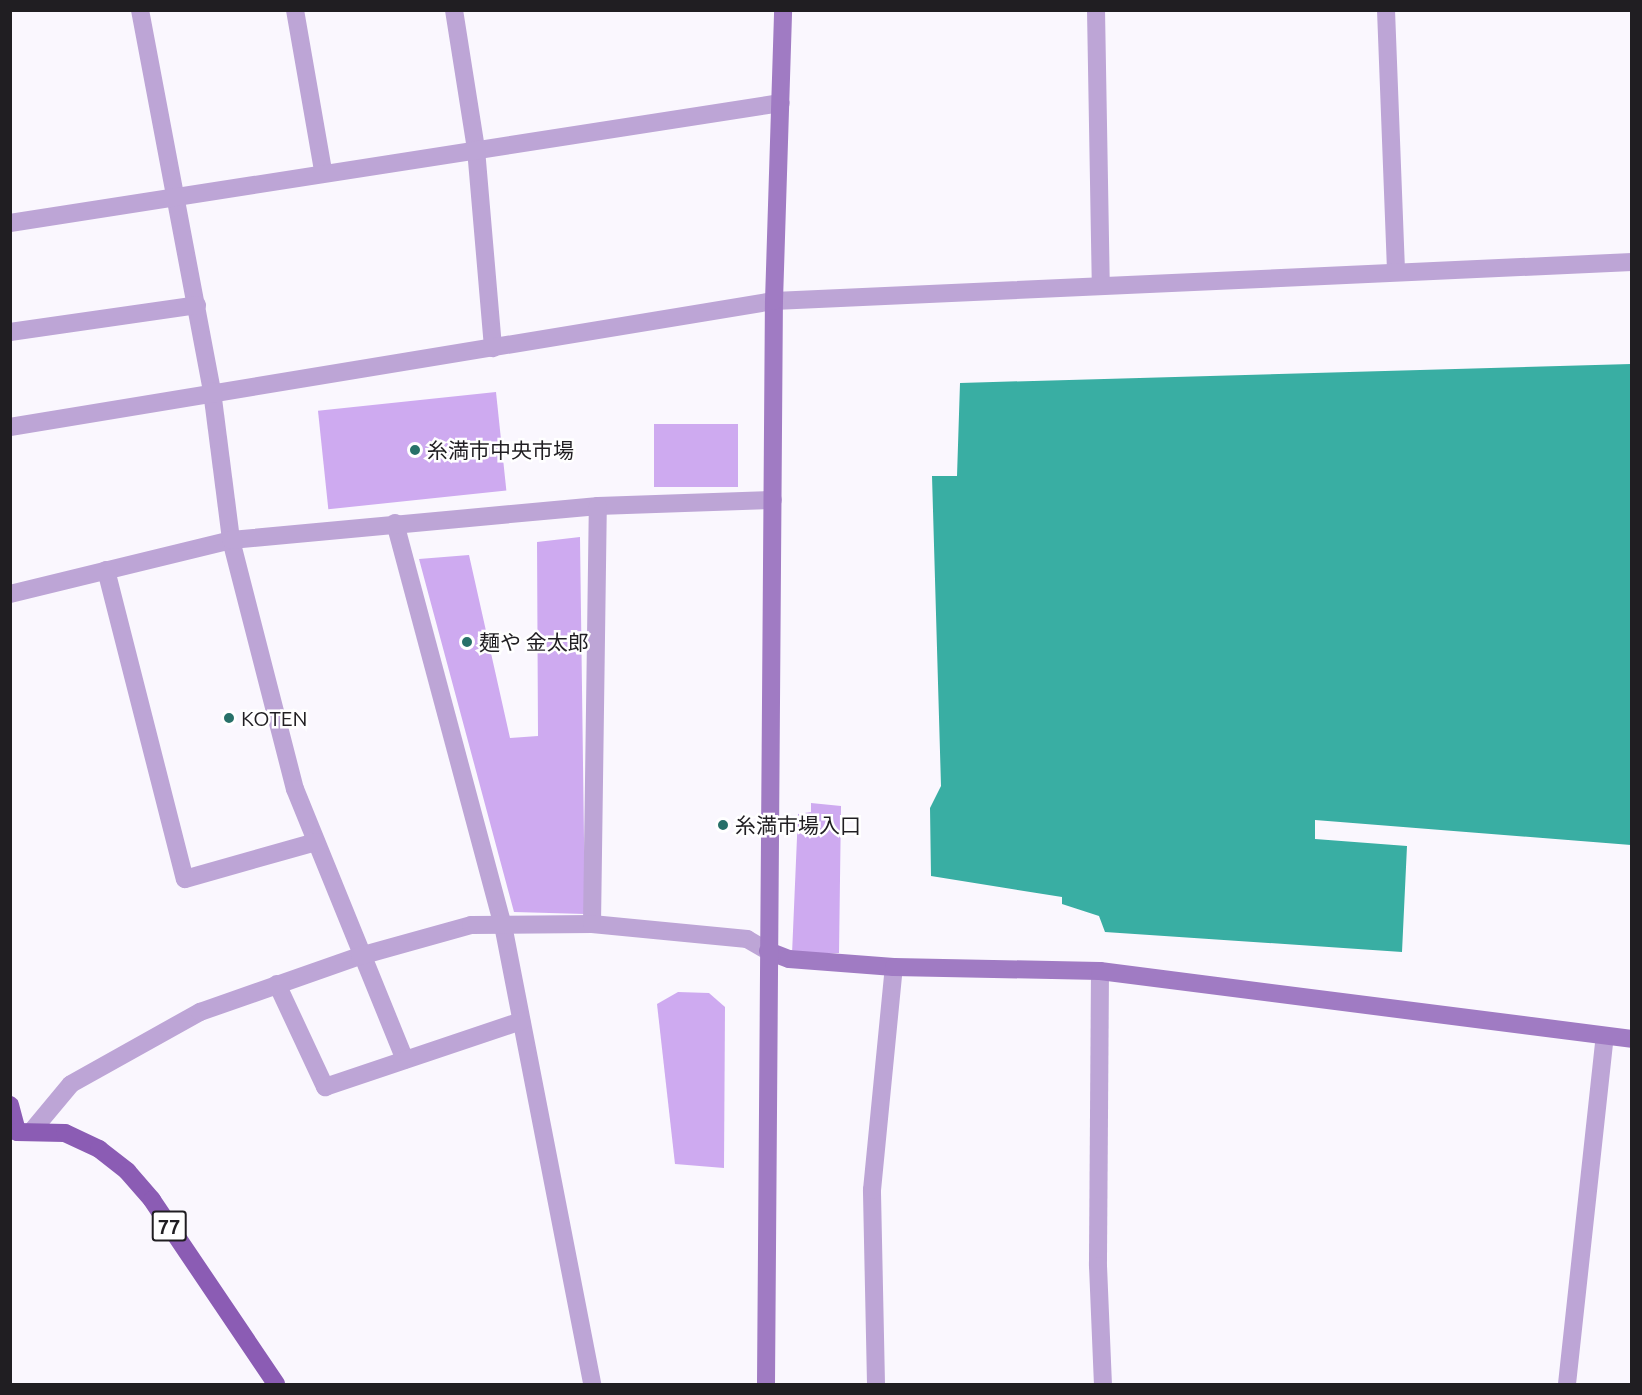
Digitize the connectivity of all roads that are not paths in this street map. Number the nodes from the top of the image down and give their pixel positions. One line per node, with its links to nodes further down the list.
1 (140, 10): 10 (street)
2 (295, 10): 9 (street)
3 (453, 10): 8 (street)
4 (783, 10): 7 (street)
5 (1096, 10): 14 (street)
6 (1386, 10): 13 (street)
7 (781, 103): 8 (street); 15 (street)
8 (476, 149): 9 (street); 18 (street)
9 (323, 171): 10 (street)
10 (178, 195): 11 (street); 16 (street)
11 (10, 223)
12 (1632, 262): 13 (street)
13 (1396, 272): 14 (street)
14 (1101, 285): 15 (street)
15 (774, 301): 18 (street); 21 (street)
16 (197, 305): 17 (street); 19 (street)
17 (10, 332)
18 (493, 348): 19 (street)
19 (212, 391): 20 (street); 24 (street)
20 (10, 427)
21 (773, 500): 22 (street); 30 (street)
22 (598, 506): 23 (street); 28 (street)
23 (395, 523): 24 (street); 29 (street)
24 (231, 540): 25 (street); 27 (street)
25 (106, 570): 26 (street); 27 (street)
26 (10, 594)
27 (316, 842): 31 (street)
28 (592, 924): 29 (street); 30 (street)
29 (503, 925): 31 (street); 35 (street)
30 (768, 951): 32 (street); 43 (street)
31 (360, 956): 34 (street); 38 (street)
32 (894, 967): 33 (street); 44 (street)
33 (1100, 971): 36 (street); 45 (street)
34 (277, 984): 38 (street); 40 (street)
35 (521, 1021): 38 (street); 42 (street)
36 (1605, 1036): 37 (street); 46 (street)
37 (1632, 1039)
38 (405, 1060)
39 (10, 1106): 40 (main road)
40 (20, 1133): 41 (main road, 77)
41 (276, 1384)
42 (592, 1384)
43 (766, 1384)
44 (876, 1384)
45 (1103, 1384)
46 (1567, 1384)

